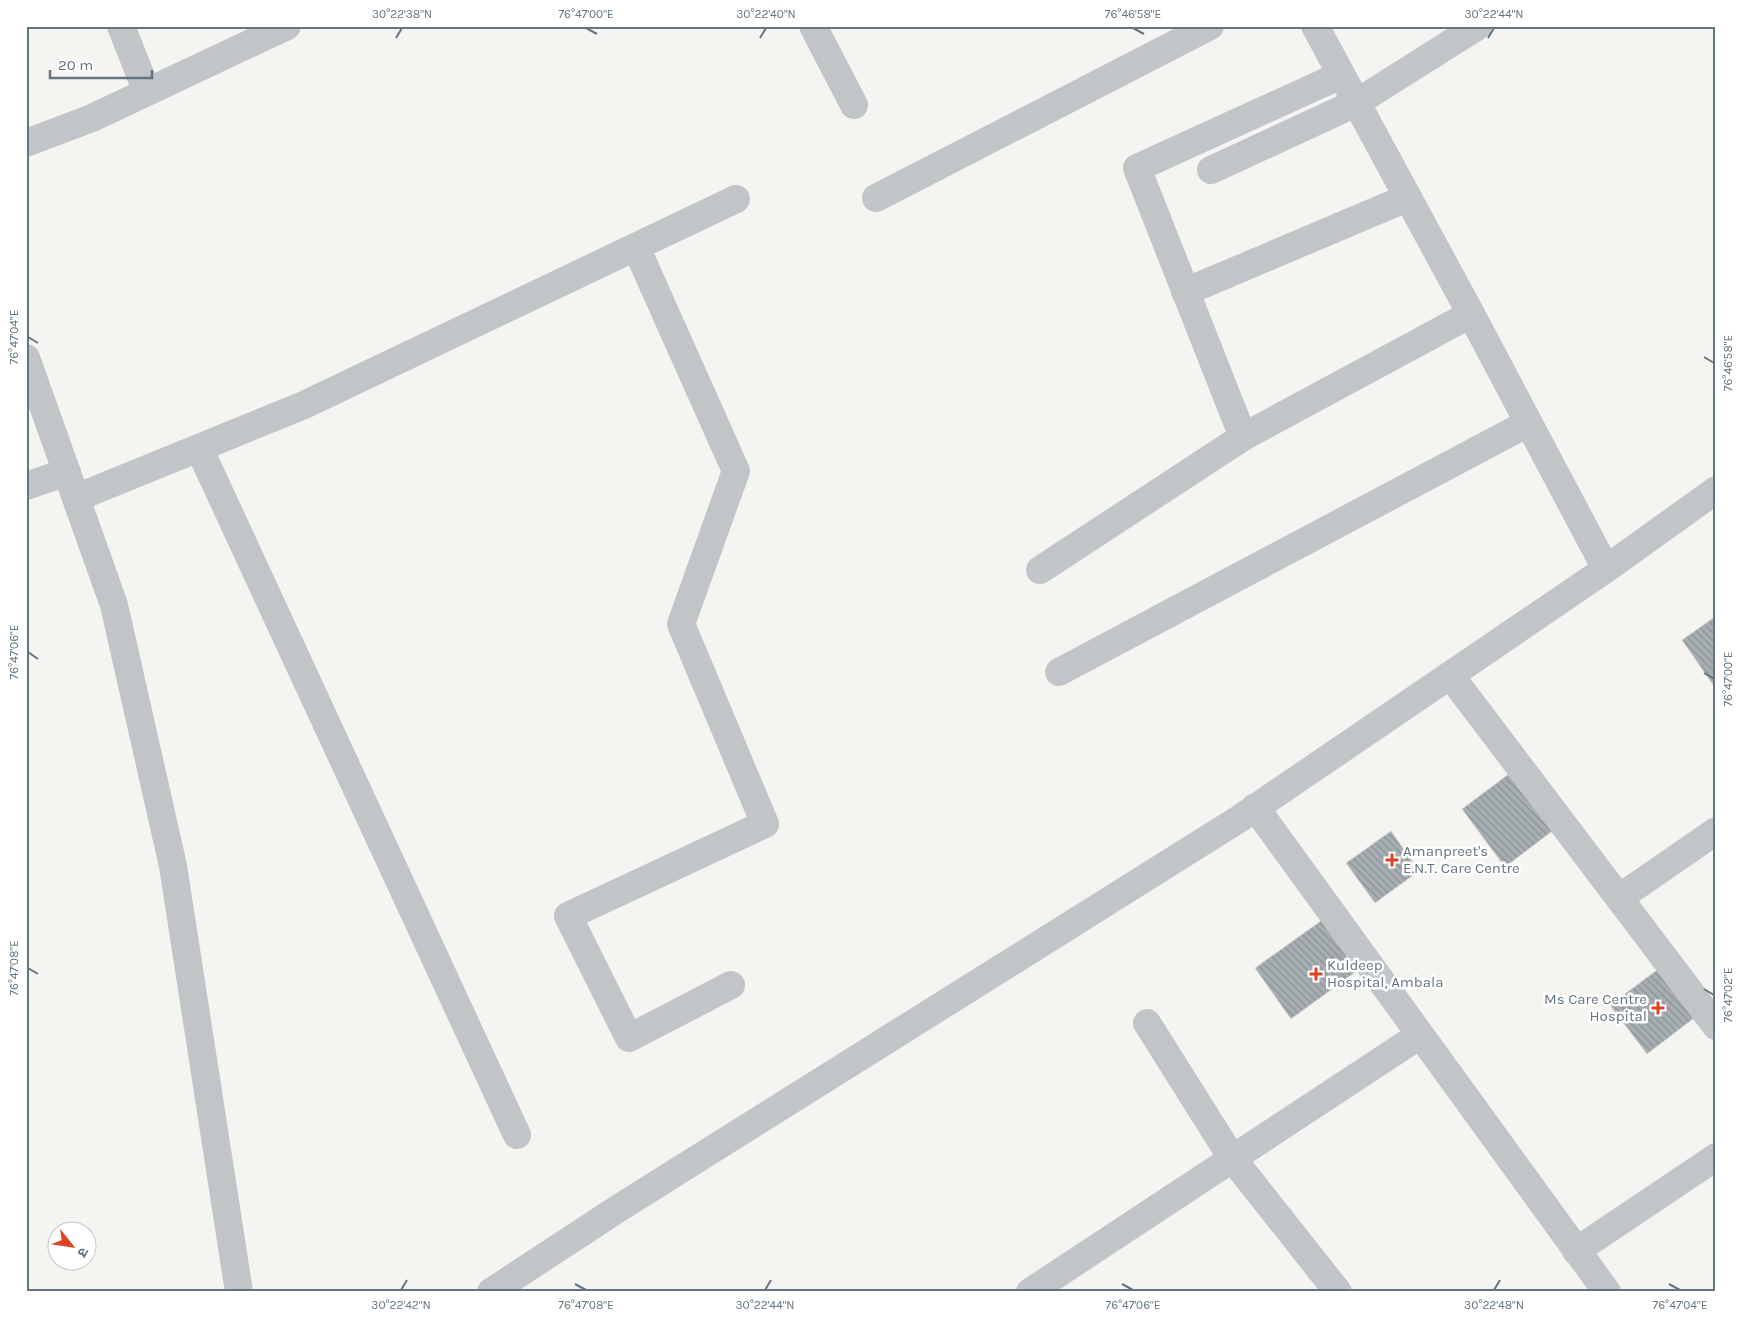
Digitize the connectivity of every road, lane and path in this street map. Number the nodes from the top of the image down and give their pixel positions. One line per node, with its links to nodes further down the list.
1 (120, 26): 8 (street)
2 (288, 26): 8 (street)
3 (813, 26): 10 (street)
4 (1210, 26): 13 (street)
5 (1314, 26): 7 (street)
6 (1478, 26): 9 (street)
7 (1341, 75): 9 (street); 17 (street)
8 (147, 92): 11 (street)
9 (1356, 103): 12 (street); 14 (street)
10 (854, 105)
11 (26, 143)
12 (1211, 170)
13 (876, 198)
14 (1407, 198): 17 (street); 18 (street)
15 (736, 199): 16 (street)
16 (636, 246): 22 (street); 34 (street)
17 (1185, 292): 21 (street)
18 (1471, 314): 20 (street); 21 (street)
19 (26, 358): 23 (street)
20 (1528, 423): 27 (street); 29 (street)
21 (1243, 437): 28 (street)
22 (199, 448): 26 (street); 38 (street)
23 (67, 472): 24 (street); 26 (street)
24 (26, 486)
25 (1716, 490): 27 (street)
26 (76, 498): 42 (street)
27 (1606, 569): 30 (street)
28 (1040, 570)
29 (1059, 672)
30 (1450, 675): 31 (street); 33 (street)
31 (1255, 807): 37 (street); 43 (street)
32 (1716, 831): 33 (street)
33 (1619, 898): 36 (street)
34 (730, 985)
35 (1147, 1023): 40 (street)
36 (1716, 1026)
37 (1420, 1035): 40 (street); 41 (street)
38 (516, 1135)
39 (1716, 1157): 41 (street)
40 (1232, 1158): 44 (street); 45 (street)
41 (1576, 1250): 46 (street)
42 (239, 1292)
43 (491, 1292)
44 (1030, 1292)
45 (1338, 1292)
46 (1607, 1292)

